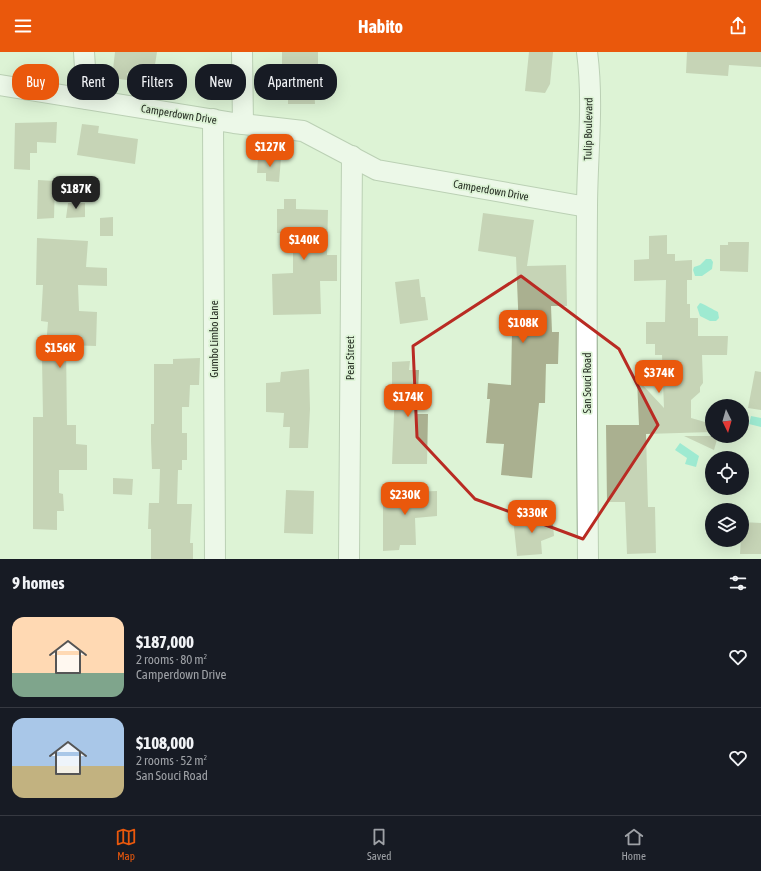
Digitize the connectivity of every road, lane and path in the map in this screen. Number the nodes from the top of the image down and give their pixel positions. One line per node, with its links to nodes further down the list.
1 (84, 52): 4 (street)
2 (242, 52): 9 (street)
3 (587, 52): 11 (street, Tulip Boulevard)
4 (85, 64)
5 (0, 85): 6 (street, Camperdown Drive)
6 (67, 96)
7 (93, 100): 8 (street, Camperdown Drive)
8 (213, 119): 9 (street, Camperdown Drive); 12 (street, Gumbo Limbo Lane)
9 (243, 124): 10 (street, Camperdown Drive)
10 (352, 156): 11 (street, Camperdown Drive); 13 (street, Pear Street)
11 (587, 207): 14 (street, San Souci Road)
12 (215, 559)
13 (349, 559)
14 (588, 559)

